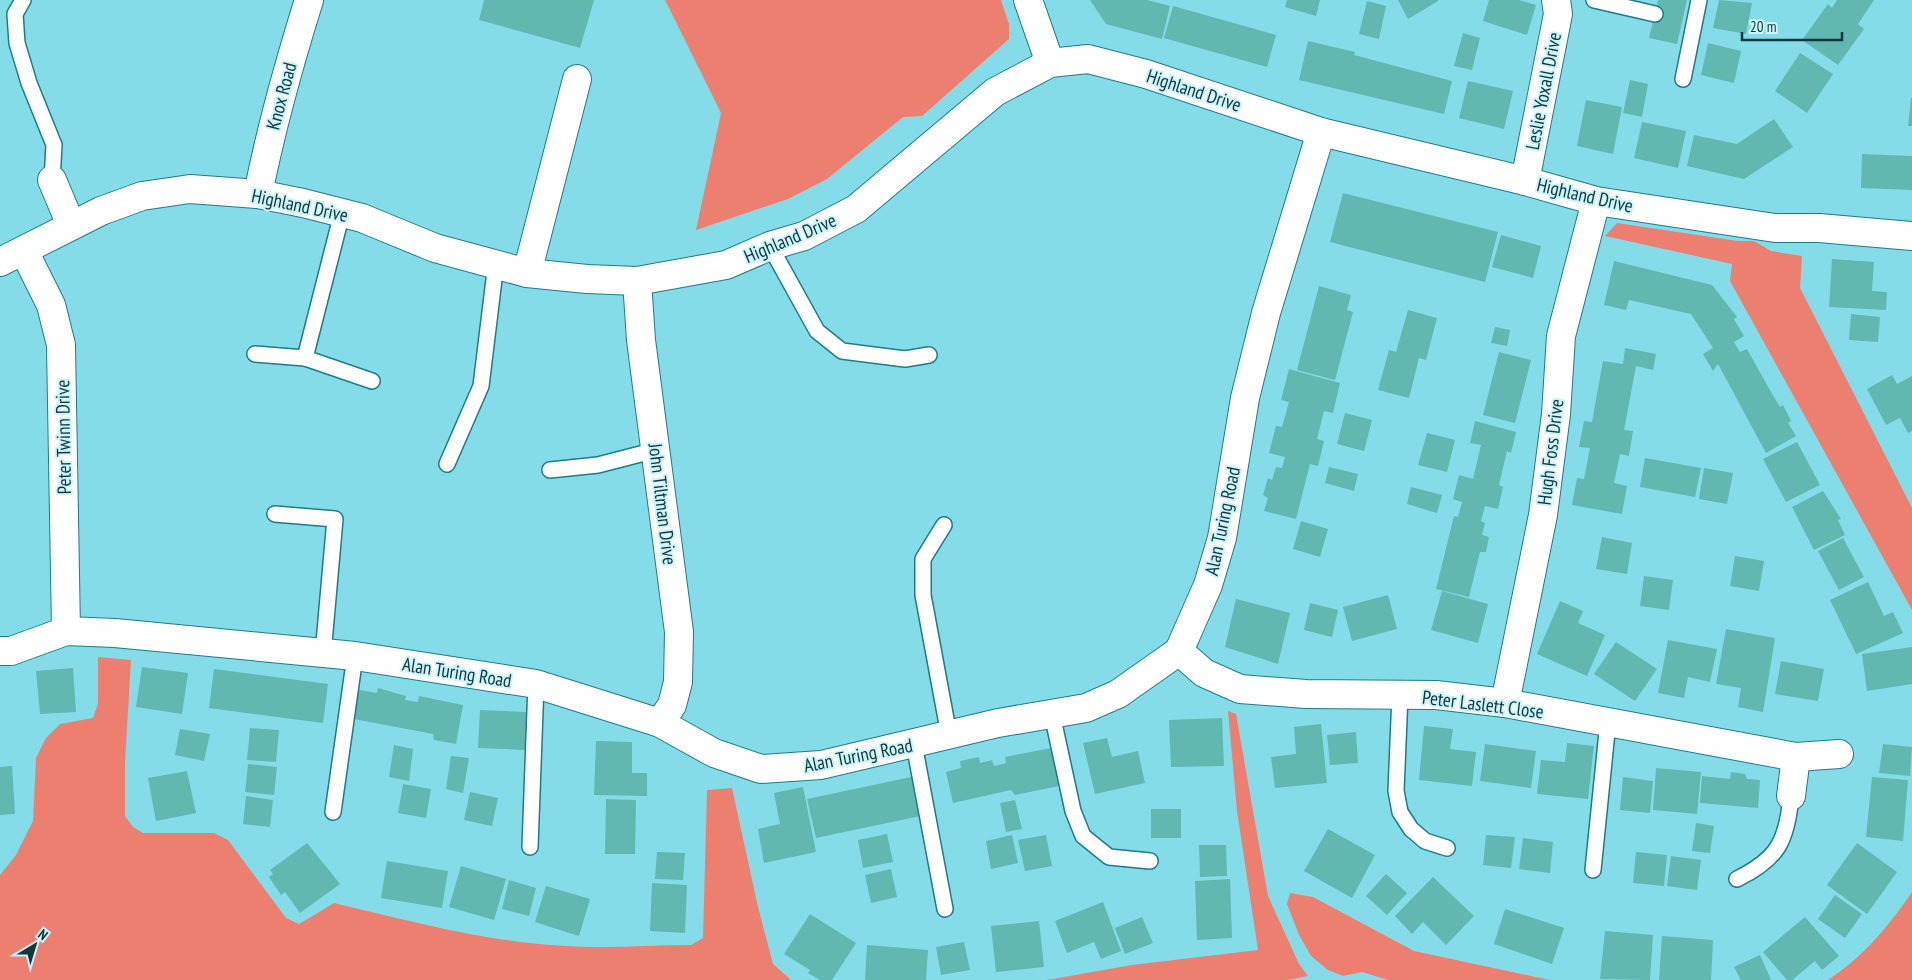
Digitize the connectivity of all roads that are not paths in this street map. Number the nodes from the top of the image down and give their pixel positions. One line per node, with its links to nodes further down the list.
1 (23, 0): 12 (lane)
2 (309, 0): 14 (street, Knox Road)
3 (1028, 0): 8 (street)
4 (1556, 0): 13 (street, Leslie Yoxall Drive)
5 (1594, 0): 7 (lane)
6 (1699, 0): 10 (lane)
7 (1655, 14)
8 (1050, 62): 11 (street, Highland Drive); 19 (street, Highland Drive)
9 (577, 79): 23 (street)
10 (1683, 79)
11 (1321, 132): 13 (street, Highland Drive); 36 (street, Alan Turing Road)
12 (52, 180): 17 (street)
13 (1525, 181): 15 (street, Highland Drive)
14 (258, 194): 16 (street, Highland Drive); 17 (street, Highland Drive)
15 (1596, 201): 18 (street, Highland Drive); 41 (street, Hugh Foss Drive)
16 (342, 213): 22 (street, Highland Drive); 27 (lane)
17 (71, 225): 20 (street, Highland Drive)
18 (1912, 236)
19 (770, 246): 24 (street, Highland Drive); 26 (lane)
20 (24, 250): 21 (street, Highland Drive); 34 (street, Peter Twinn Drive)
21 (0, 262)
22 (496, 263): 23 (street, Highland Drive); 30 (lane)
23 (527, 273): 24 (street, Highland Drive)
24 (637, 280): 29 (street, John Tiltman Drive)
25 (255, 354): 27 (lane)
26 (929, 355)
27 (305, 358): 28 (lane)
28 (372, 381)
29 (656, 450): 31 (lane); 44 (street, John Tiltman Drive)
30 (447, 464)
31 (550, 470)
32 (275, 514): 37 (lane)
33 (944, 525): 45 (lane)
34 (66, 631): 35 (street, Alan Turing Road); 37 (street, Alan Turing Road)
35 (0, 651)
36 (1179, 651): 40 (street, Peter Laslett Close); 42 (street, Alan Turing Road)
37 (323, 654): 38 (street, Alan Turing Road)
38 (355, 656): 39 (street, Alan Turing Road); 50 (lane)
39 (536, 684): 44 (street, Alan Turing Road); 51 (lane)
40 (1400, 694): 41 (street, Peter Laslett Close); 52 (lane)
41 (1505, 703): 43 (street, Peter Laslett Close)
42 (1052, 714): 45 (street, Alan Turing Road); 53 (lane)
43 (1608, 722): 48 (street, Peter Laslett Close); 54 (lane)
44 (660, 723): 46 (street, Alan Turing Road)
45 (948, 735): 46 (street, Alan Turing Road)
46 (914, 744): 56 (lane)
47 (1839, 754): 48 (street, Peter Laslett Close)
48 (1796, 757): 49 (street)
49 (1791, 796): 55 (lane)
50 (333, 812)
51 (530, 847)
52 (1447, 848)
53 (1150, 861)
54 (1593, 870)
55 (1737, 879)
56 (945, 909)

